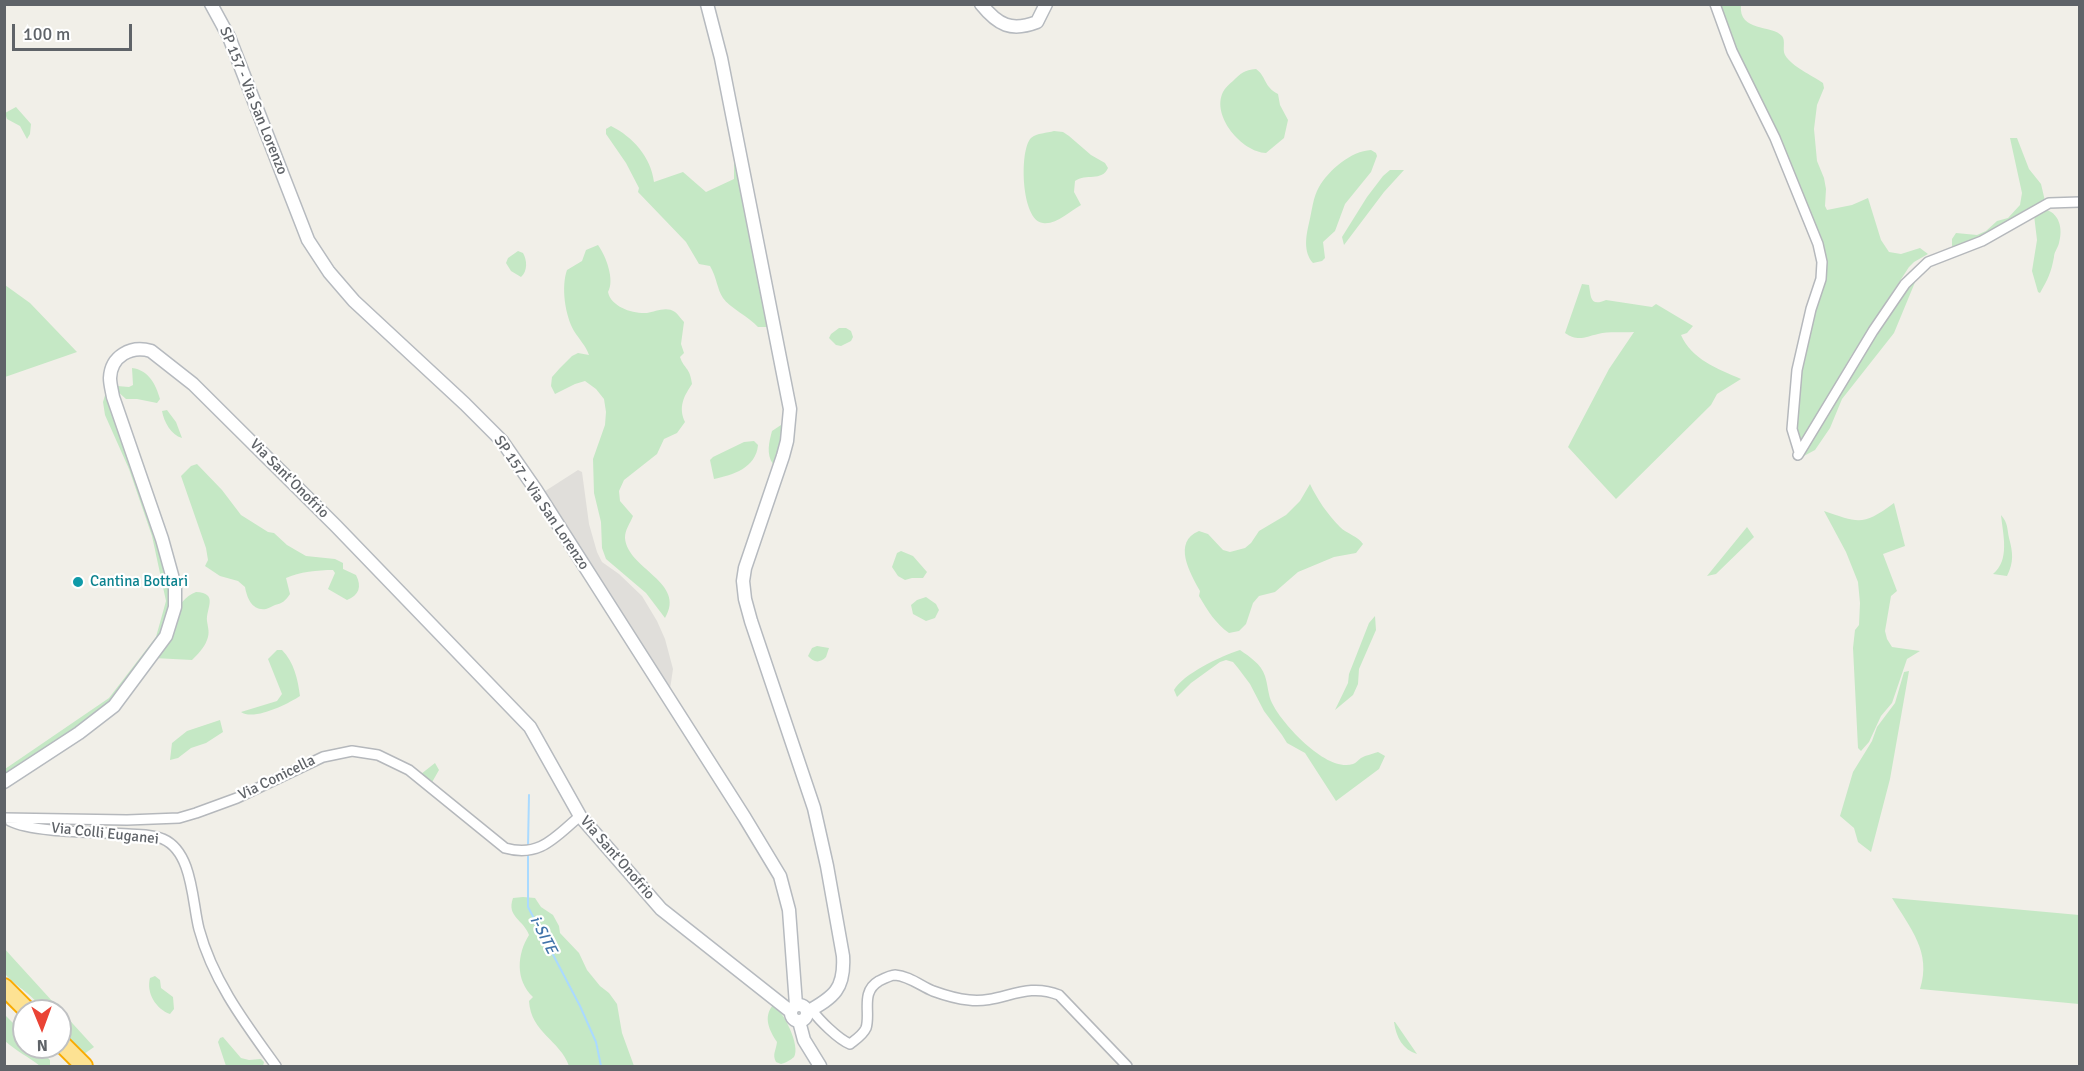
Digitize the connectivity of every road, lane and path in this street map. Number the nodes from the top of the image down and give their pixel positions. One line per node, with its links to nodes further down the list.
1 (211, 4): 12 (street, SP 157 - Via San Lorenzo)
2 (707, 4): 12 (street)
3 (981, 4): 4 (street)
4 (1046, 4)
5 (1714, 4): 6 (street)
6 (2079, 202)
7 (4, 782): 8 (street, Via Sant'Onofrio)
8 (580, 816): 9 (street, Via Conicella); 12 (street, Via Sant'Onofrio)
9 (5, 818): 15 (street, Via Colli Euganei)
10 (4, 987): 11 (highway)
11 (16, 999)
12 (801, 1012): 16 (street, SP 157 - Via San Lorenzo); 17 (street)
13 (72, 1054): 14 (highway)
14 (84, 1066)
15 (276, 1066)
16 (820, 1066)
17 (1127, 1066)

